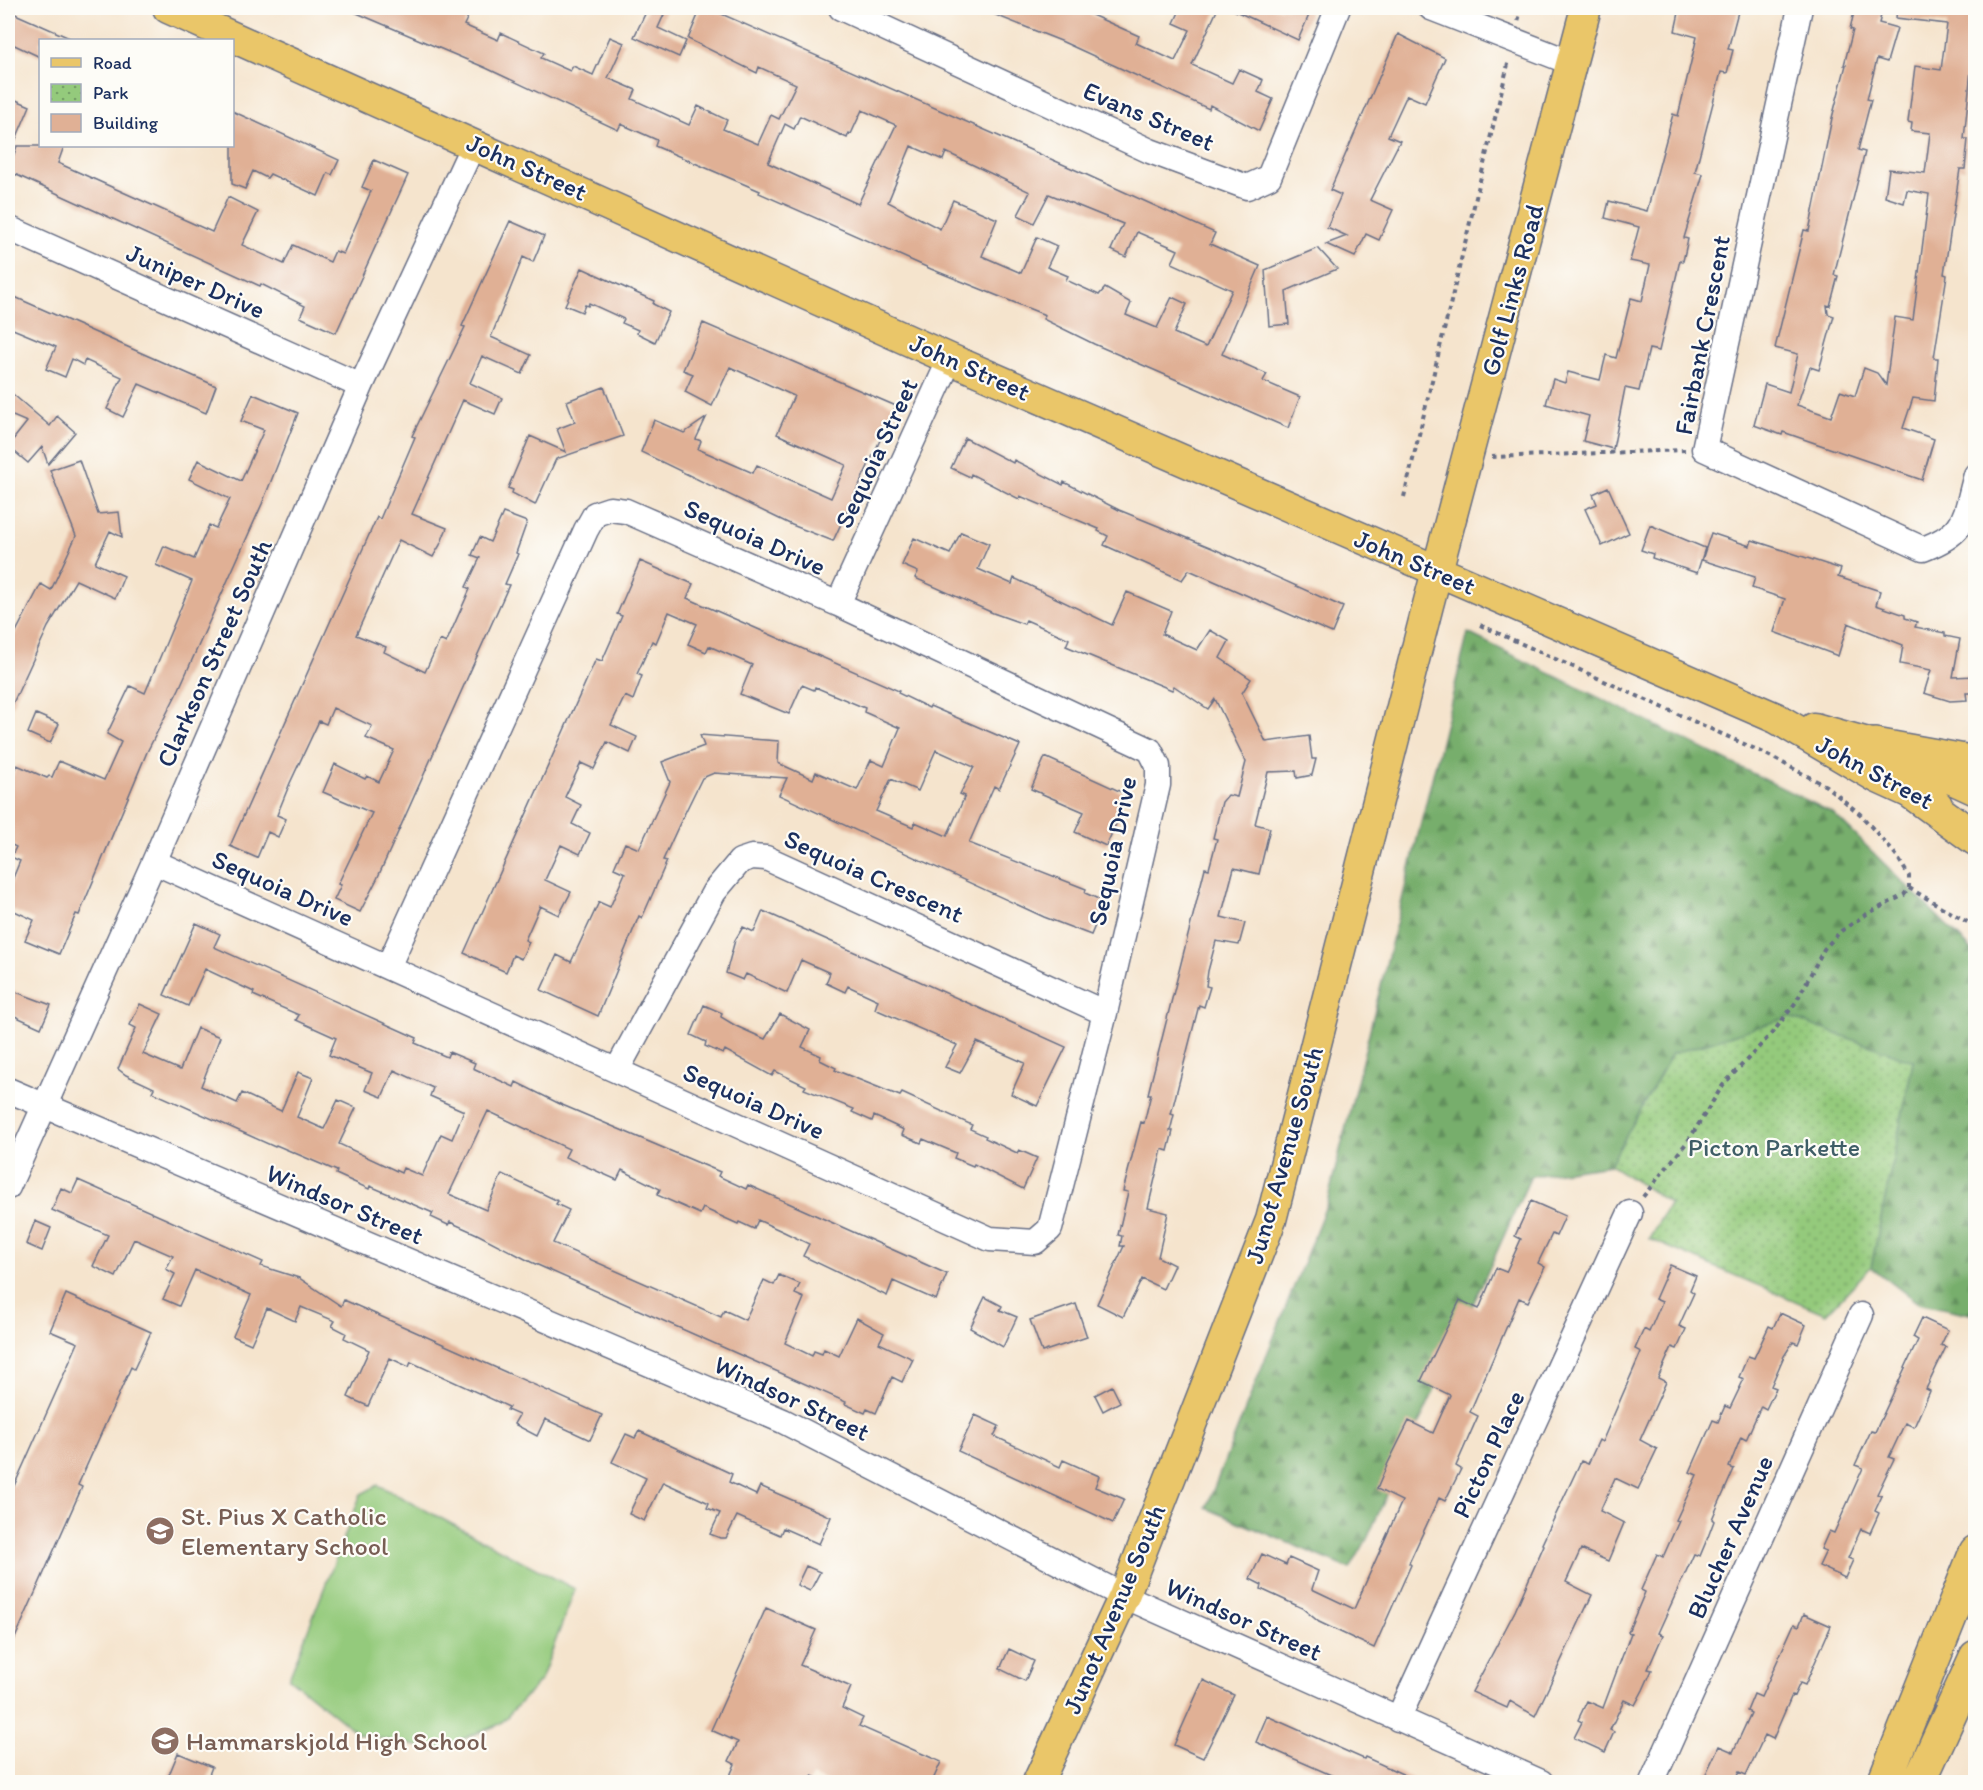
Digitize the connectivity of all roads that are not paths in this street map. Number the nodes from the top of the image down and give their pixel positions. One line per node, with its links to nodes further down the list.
1 (168, 8): 8 (main road, John Street)
2 (842, 8): 3 (street, Evans Street)
3 (1338, 8)
4 (1431, 8): 7 (street)
5 (1586, 8): 7 (main road, Golf Links Road)
6 (1800, 8): 12 (street, Fairbank Crescent)
7 (1572, 63): 13 (main road, Golf Links Road)
8 (474, 143): 10 (main road, John Street); 11 (street, Clarkson Street South)
9 (8, 228): 11 (street, Juniper Drive)
10 (950, 358): 13 (main road, John Street); 14 (street, Sequoia Street)
11 (361, 387): 22 (street, Clarkson Street South)
12 (1976, 475)
13 (1438, 572): 15 (main road, John Street); 32 (main road, Junot Avenue South)
14 (838, 604): 23 (street, Sequoia Drive); 24 (street, Sequoia Drive)
15 (1776, 718): 16 (main road, John Street); 19 (main road, John Street)
16 (1875, 745): 17 (highway); 18 (main road, John Street)
17 (1976, 763)
18 (1976, 790)
19 (1914, 794): 20 (main road, John Street); 21 (highway)
20 (1976, 824)
21 (1976, 838)
22 (154, 862): 23 (street, Sequoia Drive); 27 (street, Clarkson Street South)
23 (388, 967): 25 (street, Sequoia Drive)
24 (1105, 1013): 25 (street, Sequoia Crescent); 25 (street, Sequoia Drive)
25 (617, 1070)
26 (8, 1090): 27 (street, Windsor Street)
27 (43, 1107): 28 (street, Clarkson Street South); 32 (street, Windsor Street)
28 (8, 1187)
29 (1630, 1213): 34 (street, Picton Place)
30 (1861, 1315): 37 (street, Blucher Avenue)
31 (1976, 1552): 38 (highway)
32 (1124, 1596): 34 (street, Windsor Street); 35 (main road, Junot Avenue South)
33 (1976, 1657): 39 (highway)
34 (1398, 1719): 36 (street, Windsor Street)
35 (1038, 1782)
36 (1541, 1782)
37 (1652, 1782)
38 (1884, 1782)
39 (1919, 1782)

